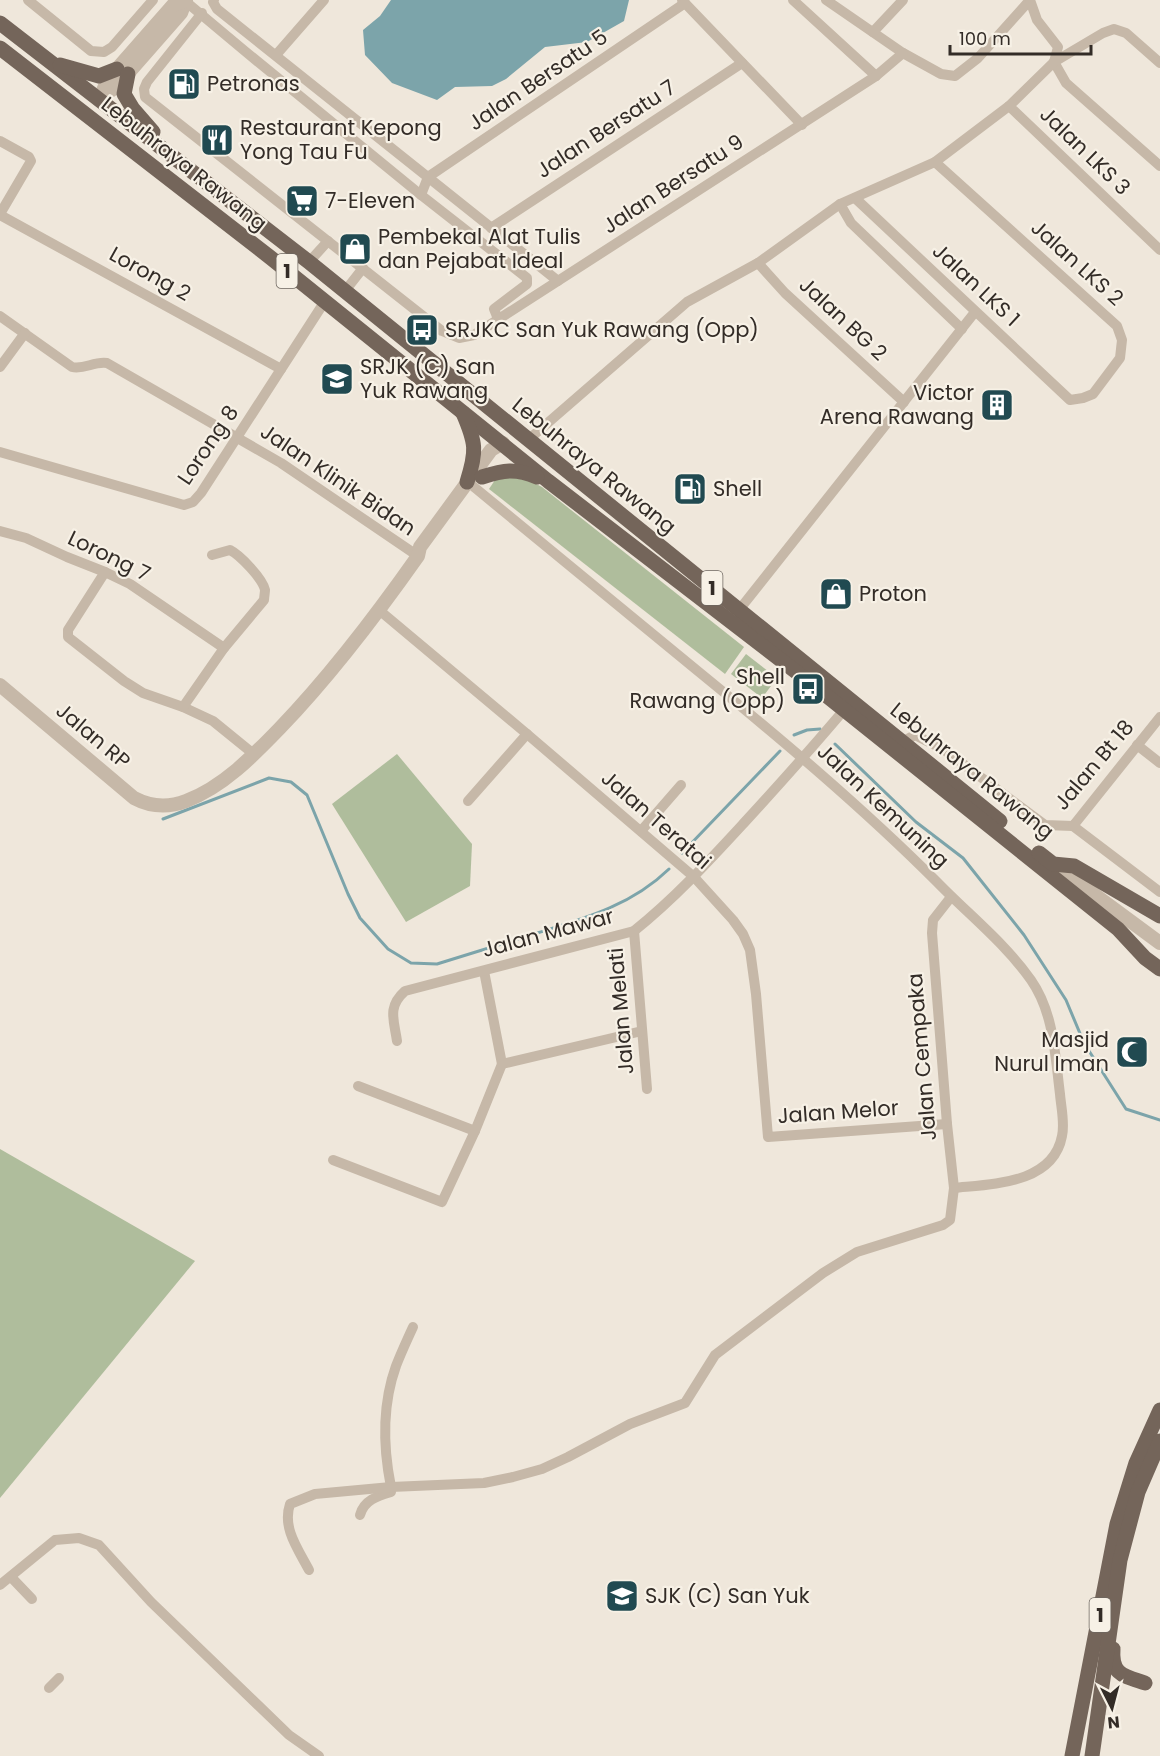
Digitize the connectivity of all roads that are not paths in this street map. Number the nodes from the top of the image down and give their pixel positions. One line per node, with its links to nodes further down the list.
1 (28, 0): 11 (street)
2 (153, 0): 11 (street)
3 (185, 0): 12 (street); 24 (street)
4 (324, 0): 19 (street)
5 (793, 0): 25 (street)
6 (826, 0): 14 (street)
7 (903, 0): 14 (street)
8 (1030, 0): 17 (street); 21 (street)
9 (214, 1): 19 (street)
10 (684, 2): 22 (street); 35 (street, Jalan Bersatu 5)
11 (41, 3)
12 (202, 13): 36 (street); 41 (street)
13 (0, 23): 20 (main road, Lebuhraya Rawang / 1)
14 (873, 32): 17 (street)
15 (1160, 46): 18 (street)
16 (0, 48): 26 (main road, Lebuhraya Rawang / 1)
17 (903, 52): 25 (street, Jalan Bersatu 9)
18 (1150, 54): 21 (street); 23 (street)
19 (276, 55): 35 (street)
20 (49, 61): 24 (main road); 27 (main road, Lebuhraya Rawang / 1)
21 (1054, 62): 28 (street); 34 (street)
22 (742, 63): 29 (street); 40 (street, Jalan Bersatu 7)
23 (1160, 63)
24 (122, 71): 27 (street); 32 (main road)
25 (876, 76): 29 (street, Jalan Bersatu 9)
26 (63, 96): 27 (main road); 30 (main road, Lebuhraya Rawang / 1)
27 (99, 100): 30 (main road); 32 (main road, Lebuhraya Rawang / 1)
28 (1008, 105): 33 (street); 42 (street, Jalan LKS 3)
29 (802, 125): 46 (street, Jalan Bersatu 9)
30 (112, 135): 48 (main road, Lebuhraya Rawang / 1)
31 (0, 141): 39 (street)
32 (172, 154): 43 (main road, Lebuhraya Rawang / 1)
33 (935, 162): 37 (street); 56 (street, Jalan LKS 2)
34 (1160, 166)
35 (428, 177): 36 (street); 40 (street)
36 (422, 195): 51 (street)
37 (855, 198): 38 (street); 49 (street, Jalan LKS 1)
38 (840, 204): 44 (street); 52 (street)
39 (0, 214): 55 (street, Lorong 2)
40 (491, 228): 46 (street)
41 (327, 241): 43 (street); 45 (street)
42 (1160, 250)
43 (309, 262): 47 (main road, Lebuhraya Rawang / 1)
44 (758, 263): 57 (street, Jalan BG 2); 61 (street)
45 (363, 268): 47 (street); 51 (street, Jalan Bersatu 9)
46 (558, 281): 51 (street, Jalan Bersatu 9)
47 (345, 291): 59 (main road, Lebuhraya Rawang / 1)
48 (325, 301): 55 (street, Lorong 8); 58 (main road, Lebuhraya Rawang / 1)
49 (975, 312): 52 (street); 56 (street, Jalan LKS 1)
50 (0, 316): 53 (street, Jalan Klinik Bidan)
51 (498, 319)
52 (962, 329): 57 (street)
53 (25, 333): 54 (street); 60 (street, Jalan Klinik Bidan)
54 (0, 367)
55 (280, 369): 60 (street, Lorong 8)
56 (1070, 400)
57 (904, 402): 72 (street)
58 (461, 410): 62 (main road, Lebuhraya Rawang / 1); 66 (main road)
59 (501, 418): 61 (main road, Lebuhraya Rawang / 1); 62 (main road)
60 (237, 436): 64 (street, Lorong 8); 69 (street, Jalan Klinik Bidan)
61 (528, 440): 63 (main road, Lebuhraya Rawang / 1)
62 (503, 443): 63 (main road); 65 (main road, Lebuhraya Rawang / 1); 66 (street)
63 (541, 450): 72 (main road, Lebuhraya Rawang / 1)
64 (0, 452)
65 (548, 481): 66 (main road); 76 (main road, Lebuhraya Rawang / 1)
66 (474, 482): 69 (street); 82 (street, Jalan Kemuning)
67 (0, 531): 70 (street, Lorong 7)
68 (212, 555): 73 (street)
69 (418, 556): 71 (street)
70 (105, 572): 73 (street, Lorong 7); 75 (street)
71 (379, 610): 78 (street, Jalan Teratai); 81 (street)
72 (739, 610): 79 (main road, Lebuhraya Rawang / 1)
73 (224, 648): 75 (street)
74 (0, 685): 81 (street, Jalan RP)
75 (183, 707): 81 (street)
76 (844, 710): 82 (street, Jalan Mawar); 93 (main road, Lebuhraya Rawang / 1)
77 (1160, 717): 80 (street, Jalan Bt 18)
78 (527, 734): 85 (street); 87 (street, Jalan Teratai)
79 (902, 742): 86 (street, Jalan Bt 18); 88 (main road, Lebuhraya Rawang / 1)
80 (1137, 745): 83 (street); 86 (street, Jalan Bt 18)
81 (255, 755)
82 (804, 758): 89 (street, Jalan Mawar); 91 (street, Jalan Kemuning)
83 (1160, 763)
84 (681, 785): 87 (street)
85 (468, 801)
86 (1073, 826): 90 (street, Jalan Bt 18)
87 (640, 831): 89 (street, Jalan Teratai)
88 (1053, 864): 92 (main road); 95 (street, Lebuhraya Rawang)
89 (694, 877): 94 (street, Jalan Mawar); 106 (street, Jalan Teratai)
90 (1160, 892)
91 (951, 897): 104 (street, Jalan Cempaka); 108 (street, Jalan Kemuning)
92 (1160, 916)
93 (1118, 929): 96 (street, Lebuhraya Rawang); 97 (main road)
94 (634, 931): 98 (street, Jalan Mawar); 99 (street, Jalan Melati)
95 (1160, 943)
96 (1160, 960)
97 (1160, 969)
98 (484, 971): 100 (street, Jalan Mawar); 101 (street)
99 (642, 1031): 101 (street); 103 (street, Jalan Melati)
100 (398, 1041)
101 (502, 1064): 105 (street)
102 (358, 1086): 105 (street)
103 (647, 1089)
104 (947, 1124): 106 (street, Jalan Melor); 108 (street, Jalan Cempaka)
105 (475, 1131): 107 (street)
106 (768, 1137)
107 (333, 1160)
108 (954, 1188): 112 (street, Jalan Cempaka)
109 (413, 1327): 112 (street)
110 (1160, 1410): 123 (main road, 1)
111 (1160, 1441): 114 (main road, 1)
112 (395, 1487): 113 (street); 115 (street)
113 (360, 1515)
114 (1124, 1545): 120 (main road, 1); 121 (main road)
115 (309, 1569)
116 (11, 1576): 117 (street); 118 (street); 124 (street)
117 (0, 1585)
118 (32, 1599)
119 (58, 1678): 122 (street)
120 (1104, 1680): 121 (main road); 123 (main road); 126 (main road, 1)
121 (1153, 1684)
122 (50, 1688)
123 (1083, 1706): 125 (main road, 1)
124 (319, 1756)
125 (1072, 1756)
126 (1092, 1756)

